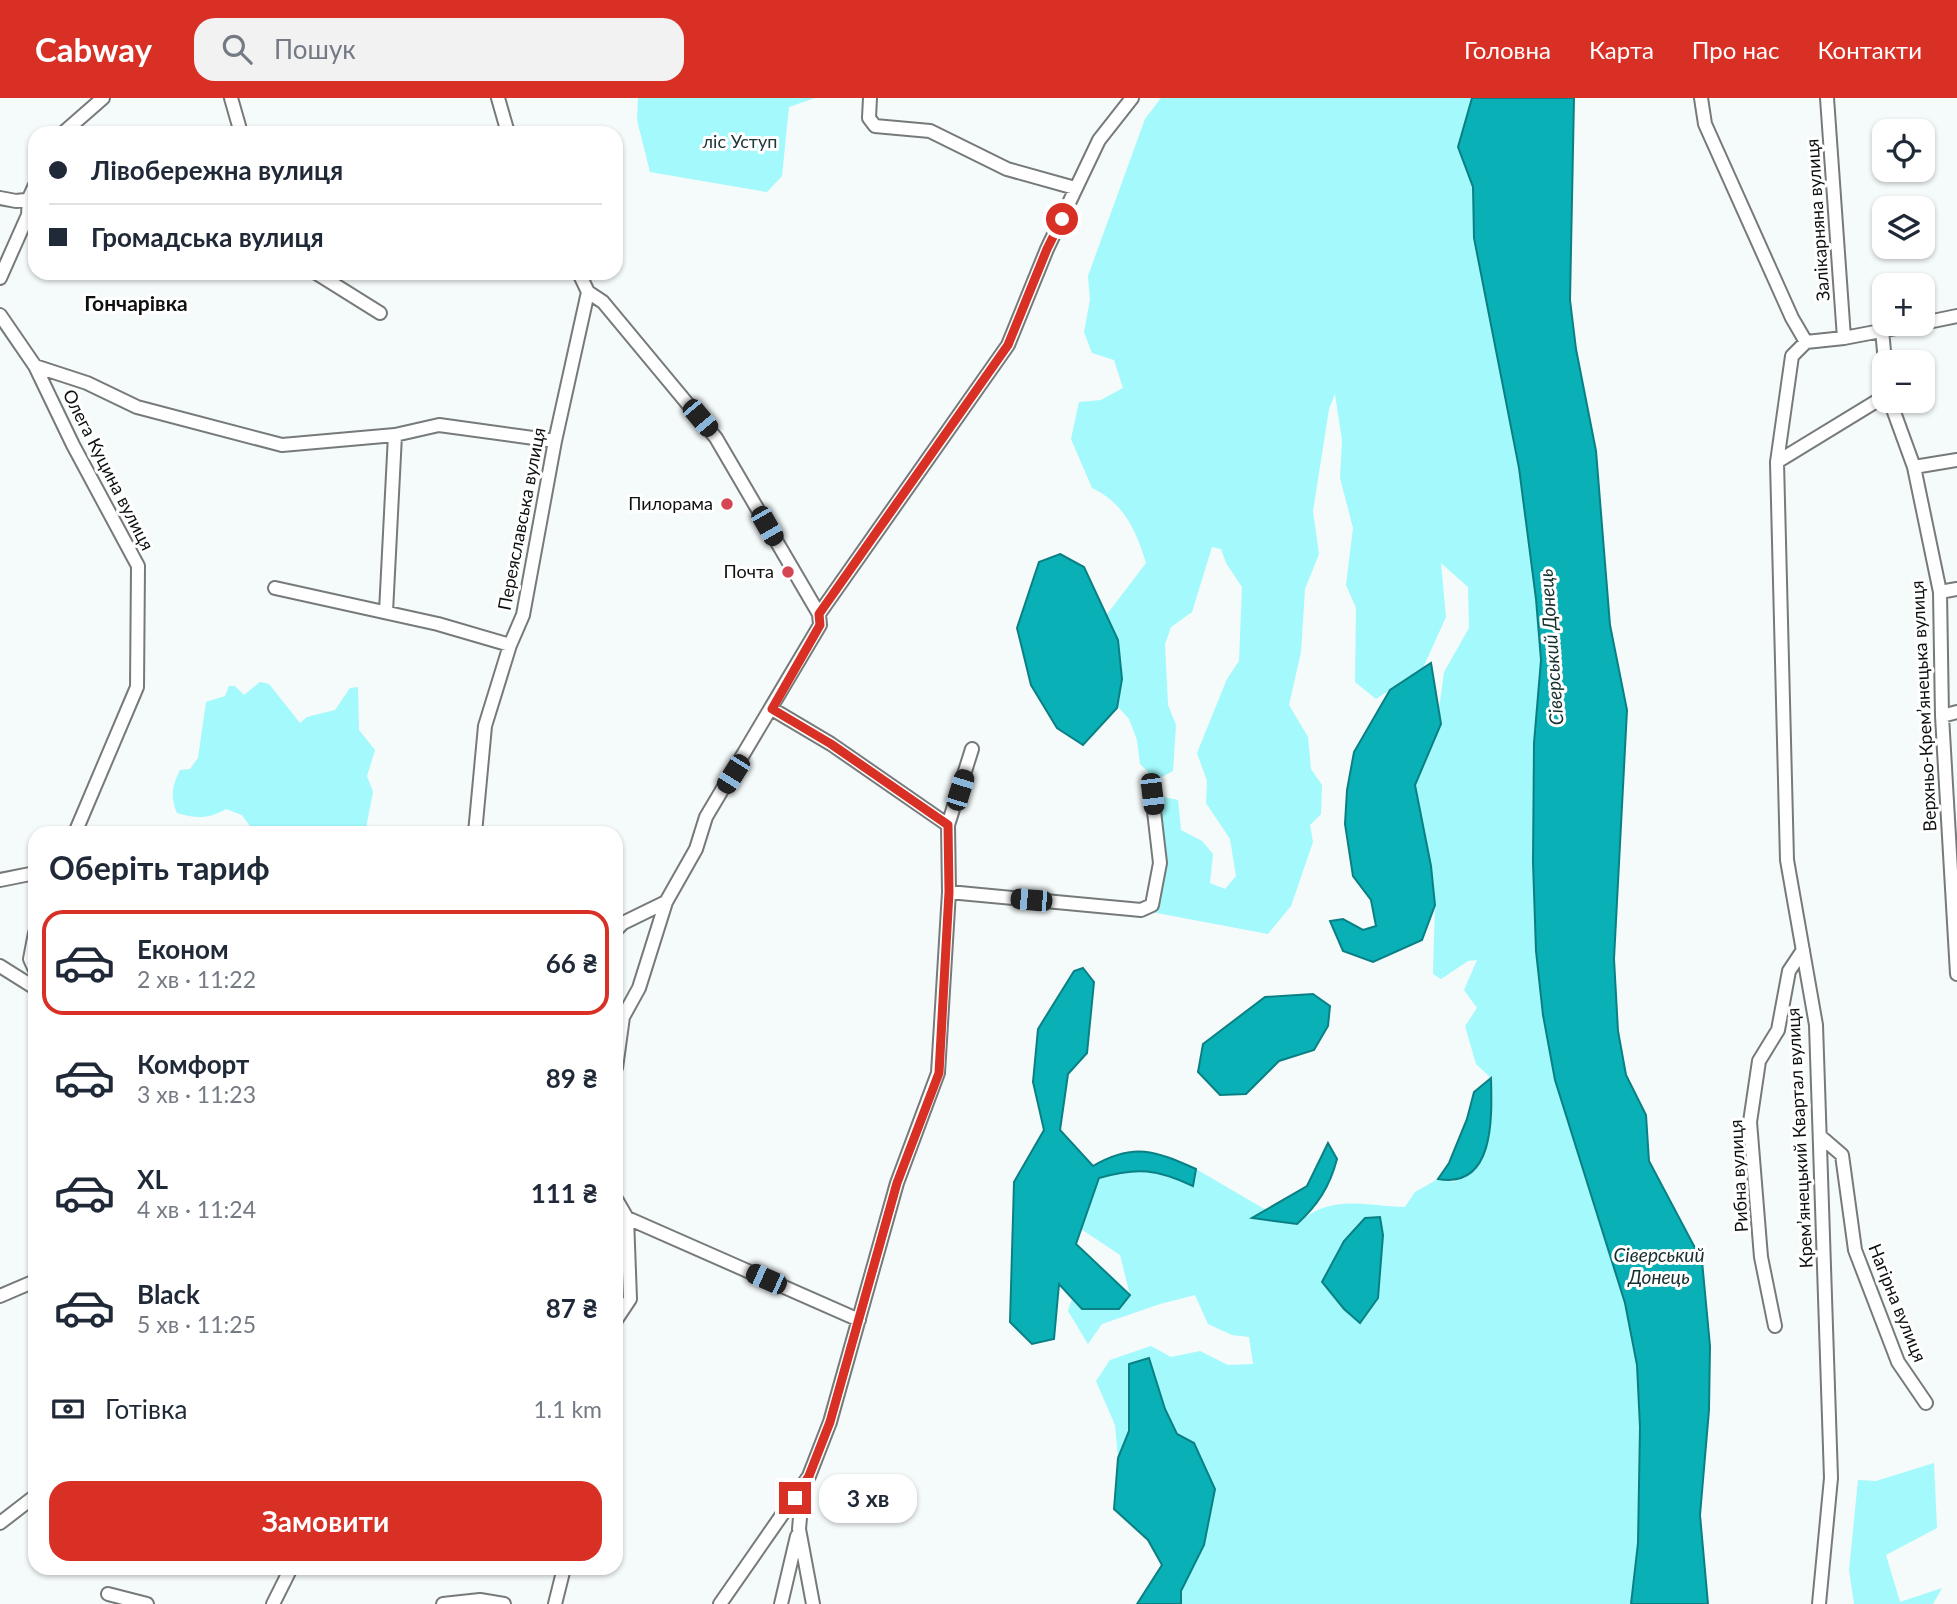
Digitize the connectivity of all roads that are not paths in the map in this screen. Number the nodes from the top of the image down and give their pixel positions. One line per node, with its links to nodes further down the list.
1 (103, 98): 8 (street)
2 (231, 98): 9 (street)
3 (498, 98): 10 (street)
4 (870, 98): 11 (street)
5 (1132, 98): 11 (street)
6 (1701, 98): 25 (street)
7 (1827, 98): 24 (street, Залікарняна вулиця)
8 (70, 126)
9 (239, 126)
10 (506, 126)
11 (1075, 188): 38 (street)
12 (0, 198): 13 (street)
13 (28, 200)
14 (28, 215): 15 (street)
15 (0, 278)
16 (327, 280): 19 (street)
17 (582, 280): 18 (street)
18 (588, 292): 30 (street, Переяславська вулиця); 38 (street)
19 (380, 313)
20 (0, 315): 26 (street, Олега Куцина вулиця)
21 (1957, 316): 22 (street)
22 (1935, 321)
23 (1872, 332): 24 (street)
24 (1844, 338): 25 (street)
25 (1806, 342): 32 (street, Крем’янецький Квартал вулиця)
26 (35, 366): 29 (street); 46 (street, Олега Куцина вулиця)
27 (1872, 404): 32 (street)
28 (1894, 413): 33 (street, Верхньо-Крем’янецька вулиця)
29 (395, 435): 30 (street); 37 (street)
30 (555, 441): 39 (street, Переяславська вулиця)
31 (1957, 460): 33 (street)
32 (1777, 462): 53 (street, Крем’янецький Квартал вулиця)
33 (1913, 467): 36 (street, Верхньо-Крем’янецька вулиця)
34 (275, 588): 37 (street)
35 (1957, 589): 36 (street)
36 (1940, 592): 42 (street, Верхньо-Крем’янецька вулиця)
37 (386, 612): 39 (street)
38 (819, 614): 40 (street)
39 (510, 645): 47 (street, Переяславська вулиця)
40 (772, 709): 45 (street); 51 (street)
41 (1957, 712): 42 (street)
42 (1942, 716): 55 (street, Верхньо-Крем’янецька вулиця)
43 (972, 749): 45 (street)
44 (1152, 794): 50 (street)
45 (948, 825): 50 (street)
46 (78, 826)
47 (476, 826)
48 (28, 874): 49 (street)
49 (0, 880)
50 (949, 892): 64 (street)
51 (666, 902): 52 (street); 57 (street)
52 (623, 923)
53 (1803, 950): 58 (street, Крем’янецький Квартал вулиця); 65 (street, Рибна вулиця)
54 (0, 966): 56 (street)
55 (1957, 970)
56 (28, 984)
57 (623, 1017)
58 (1820, 1136): 66 (street, Нагірна вулиця); 82 (street, Крем’янецький Квартал вулиця)
59 (623, 1216): 64 (street)
60 (623, 1228): 63 (street)
61 (28, 1284): 62 (street)
62 (0, 1296)
63 (623, 1309)
64 (859, 1320): 67 (street)
65 (1775, 1326)
66 (1926, 1403)
67 (795, 1498): 70 (street); 79 (street)
68 (28, 1501): 69 (street)
69 (0, 1523)
70 (799, 1529): 80 (street); 81 (street)
71 (287, 1575): 75 (street)
72 (562, 1575): 78 (street)
73 (108, 1594): 74 (street)
74 (147, 1604)
75 (273, 1604)
76 (443, 1604): 77 (street)
77 (504, 1604)
78 (555, 1604)
79 (720, 1604)
80 (781, 1604)
81 (813, 1604)
82 (1819, 1604)

